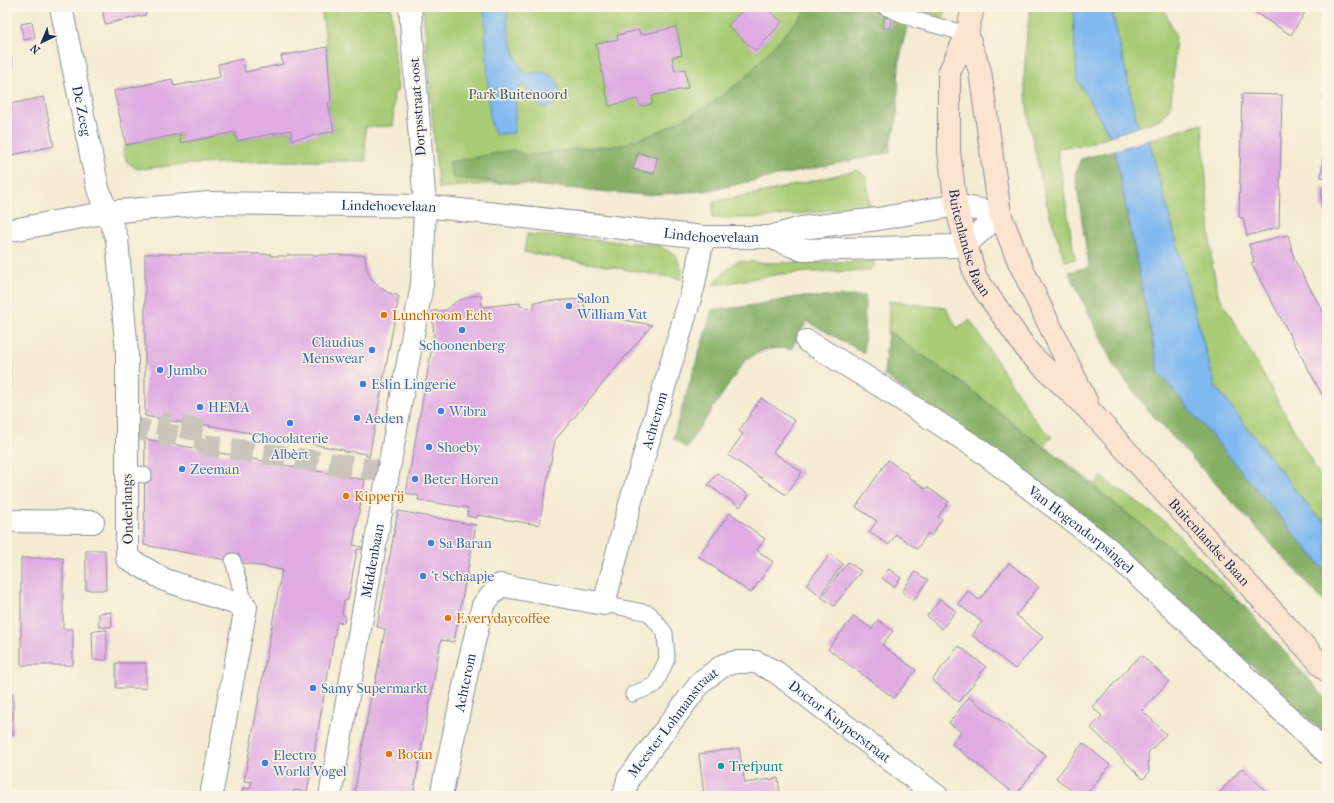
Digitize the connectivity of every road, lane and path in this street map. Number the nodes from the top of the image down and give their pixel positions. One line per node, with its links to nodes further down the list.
1 (61, 7): 8 (street, De Zeeg)
2 (410, 7): 7 (street, Dorpsstraat-oost)
3 (885, 7): 5 (lane)
4 (973, 7): 5 (street, Buitenlandse Baan)
5 (967, 34): 6 (street, Buitenlandse Baan); 9 (street, Buitenlandse Baan)
6 (956, 205): 9 (street, Lindehoevelaan); 12 (street, Lindehoevelaan); 13 (street, Buitenlandse Baan)
7 (425, 206): 8 (street, Lindehoevelaan); 11 (street, Lindehoevelaan); 26 (street, Middenbaan)
8 (108, 212): 10 (street, Lindehoevelaan); 20 (street, Onderlangs)
9 (1000, 214): 13 (street); 15 (street, Buitenlandse Baan)
10 (7, 231)
11 (703, 237): 12 (street, Lindehoevelaan); 19 (street, Achterom)
12 (770, 237): 13 (street, Lindehoevelaan)
13 (966, 244): 15 (street, Buitenlandse Baan)
14 (807, 341): 24 (street, Van Hogendorpsingel)
15 (1092, 413): 22 (street, Buitenlandse Baan)
16 (7, 520): 17 (street)
17 (93, 522)
18 (233, 561): 20 (lane)
19 (604, 604): 23 (lane, Achterom); 27 (street, Achterom)
20 (246, 607): 25 (street)
21 (736, 662): 28 (street, Meester Lohmanstraat); 29 (street, Doctor Kuyperstraat)
22 (1327, 671)
23 (633, 694)
24 (1327, 753)
25 (211, 796)
26 (330, 796)
27 (441, 796)
28 (624, 796)
29 (937, 796)

